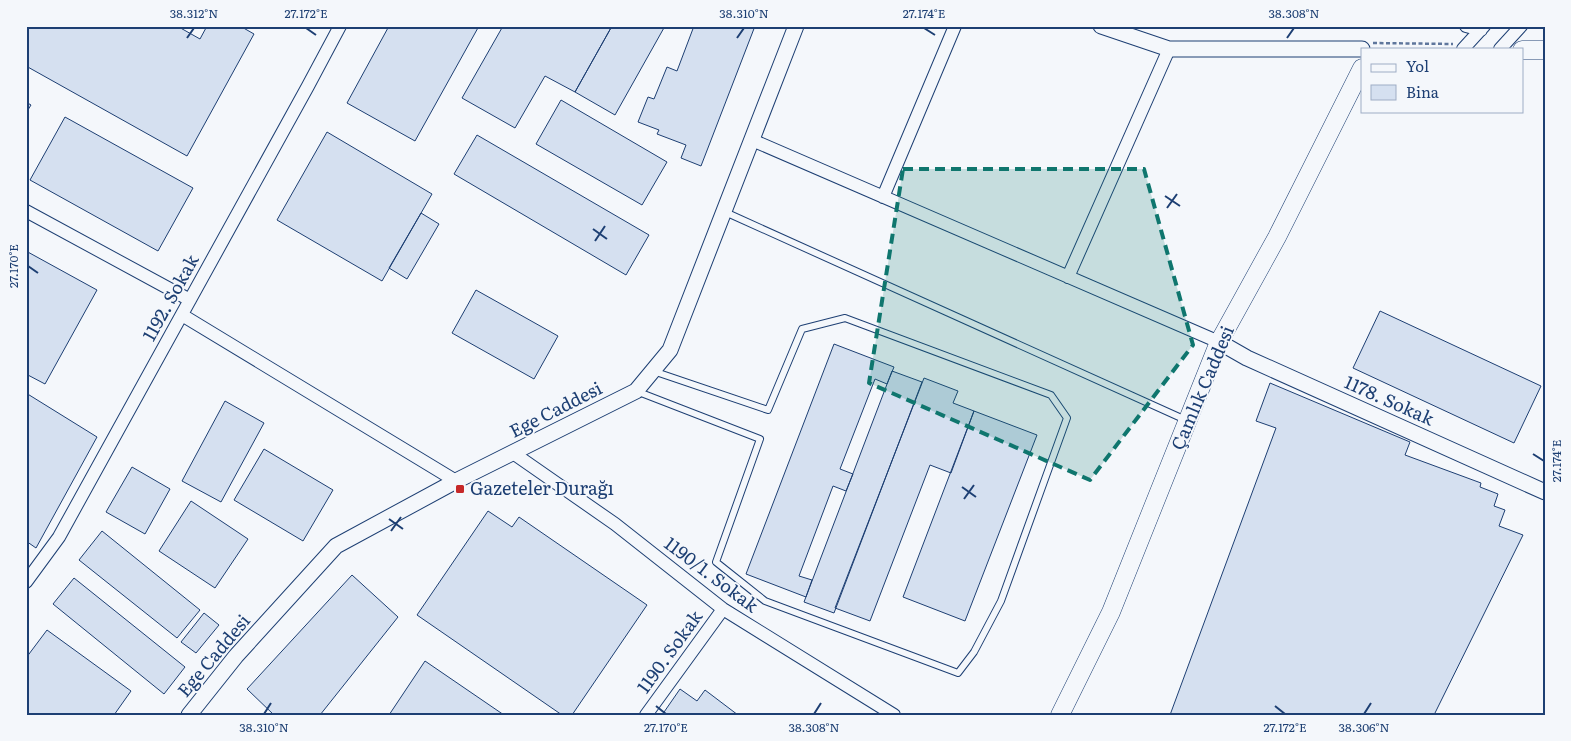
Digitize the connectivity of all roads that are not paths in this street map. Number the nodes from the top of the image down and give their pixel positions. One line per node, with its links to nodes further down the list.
1 (340, 26): 20 (street, 1192. Sokak)
2 (796, 26): 15 (street, Ege Caddesi)
3 (955, 26): 16 (street)
4 (1101, 26): 10 (street)
5 (1466, 26): 7 (street)
6 (1522, 26): 9 (street)
7 (1483, 28): 8 (street)
8 (1464, 48)
9 (1501, 48)
10 (1169, 49): 11 (street); 19 (street)
11 (1361, 49)
12 (1524, 50): 13 (main road)
13 (1545, 50)
14 (1361, 70): 22 (main road, Çamlık Caddesi)
15 (752, 140): 16 (street); 18 (street, Ege Caddesi)
16 (883, 196): 19 (street)
17 (26, 211): 20 (street)
18 (724, 212): 23 (street, Ege Caddesi); 25 (lane)
19 (1068, 276): 22 (street)
20 (190, 300): 21 (street, 1192. Sokak)
21 (182, 315): 27 (street); 29 (street, 1192. Sokak)
22 (1219, 342): 25 (main road, Çamlık Caddesi); 28 (street, 1178. Sokak)
23 (652, 371): 24 (street, Ege Caddesi); 24 (lane)
24 (636, 391): 26 (street, Ege Caddesi)
25 (1188, 421): 34 (main road, Çamlık Caddesi)
26 (513, 453): 27 (street, Ege Caddesi); 30 (street, 1190/1. Sokak)
27 (456, 481): 31 (street, Ege Caddesi)
28 (1544, 488)
29 (26, 582)
30 (723, 609): 32 (street, 1190. Sokak); 33 (street, 1190/1. Sokak)
31 (189, 715)
32 (646, 715)
33 (894, 715)
34 (1060, 715)

